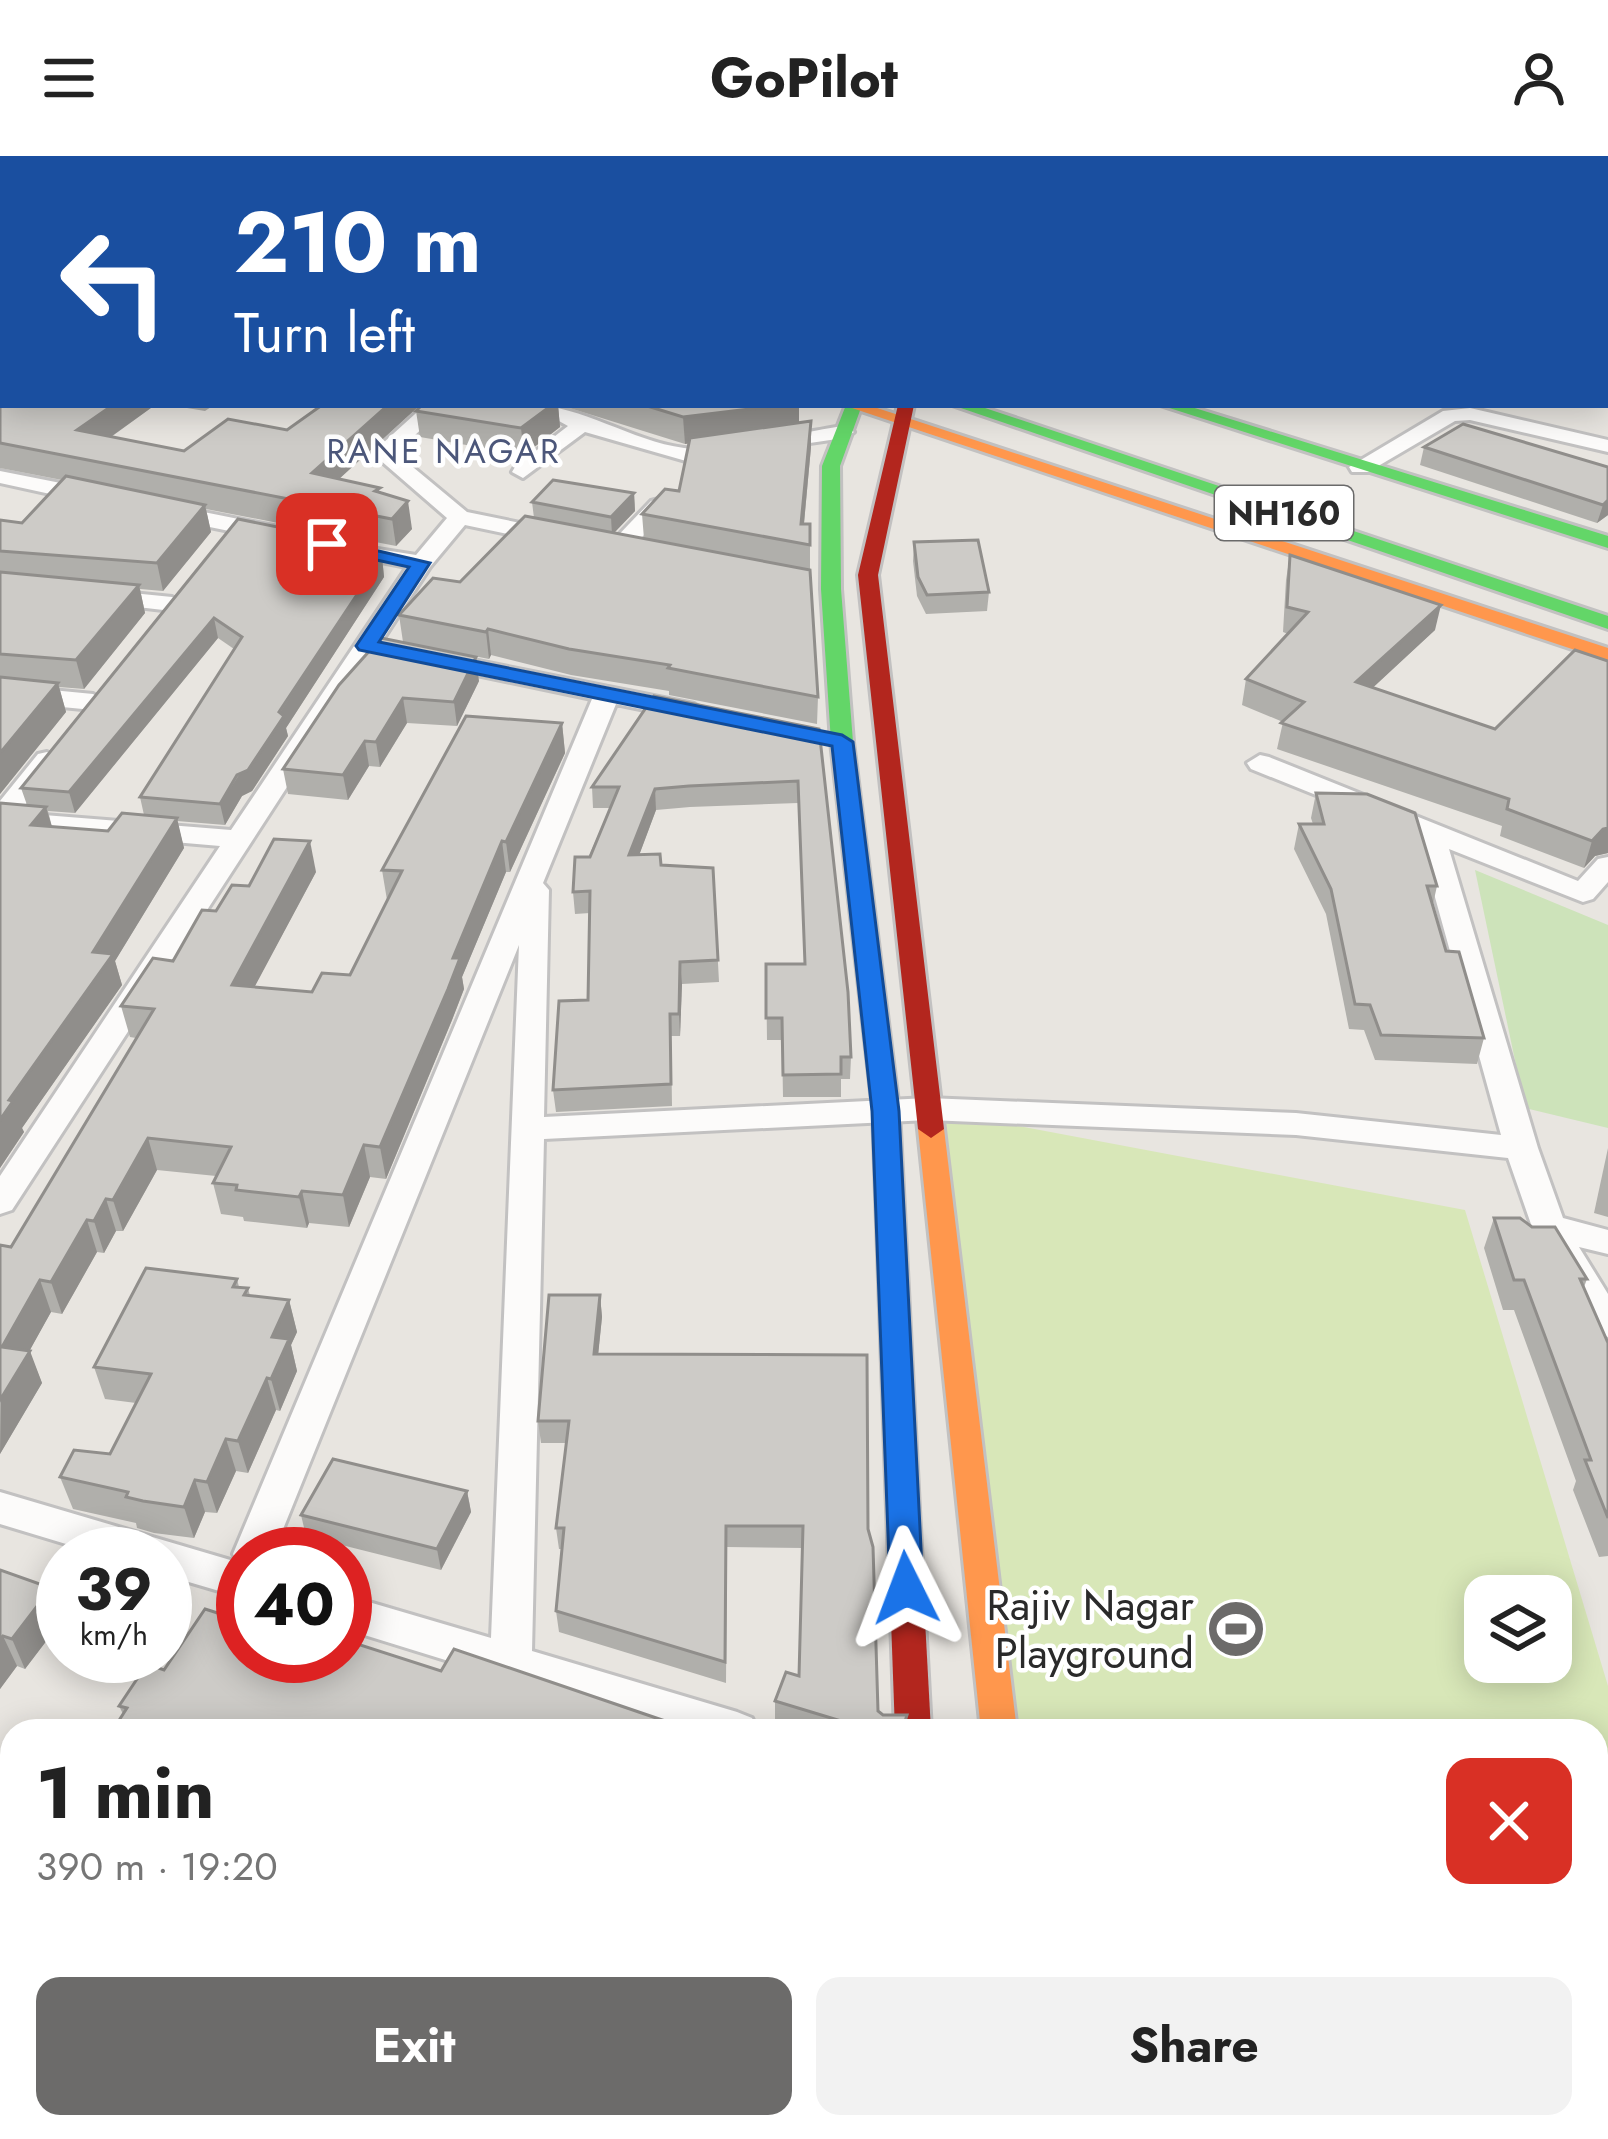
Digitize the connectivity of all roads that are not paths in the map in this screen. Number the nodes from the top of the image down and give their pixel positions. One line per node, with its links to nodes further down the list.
1 (434, 408): 13 (street)
2 (546, 408): 7 (street)
3 (969, 408): 19 (main road, NH160)
4 (1177, 408): 9 (main road)
5 (851, 412): 6 (main road); 7 (street); 16 (main road)
6 (903, 413): 18 (main road); 22 (main road)
7 (582, 425): 10 (street)
8 (1608, 446): 9 (street)
9 (1360, 467): 14 (main road)
10 (523, 472)
11 (0, 477): 15 (street)
12 (659, 506): 13 (street)
13 (460, 517): 15 (street)
14 (1608, 542)
15 (421, 563): 21 (street)
16 (820, 587): 18 (street); 26 (main road)
17 (86, 596): 20 (street)
18 (870, 596): 27 (main road)
19 (1608, 623)
20 (146, 637)
21 (388, 650): 24 (street); 31 (street)
22 (1608, 655)
23 (0, 693): 29 (street)
24 (607, 694): 25 (street); 32 (street)
25 (724, 718)
26 (830, 739): 27 (street); 36 (main road)
27 (888, 751): 35 (main road)
28 (1260, 763): 30 (street)
29 (0, 820): 31 (street)
30 (1430, 831): 34 (street); 38 (street)
31 (238, 839): 39 (street)
32 (536, 865): 37 (street); 45 (street)
33 (1608, 865): 34 (street)
34 (1596, 898)
35 (928, 1108): 36 (street); 38 (street); 50 (main road)
36 (886, 1111): 37 (street); 49 (main road)
37 (528, 1129): 47 (street)
38 (1521, 1148): 40 (street)
39 (0, 1202)
40 (1549, 1228): 41 (street); 42 (street)
41 (1608, 1242)
42 (1608, 1324)
43 (0, 1508): 44 (street)
44 (63, 1527)
45 (264, 1527)
46 (372, 1620): 47 (street)
47 (511, 1662): 48 (street)
48 (697, 1719)
49 (912, 1719)
50 (998, 1719)

